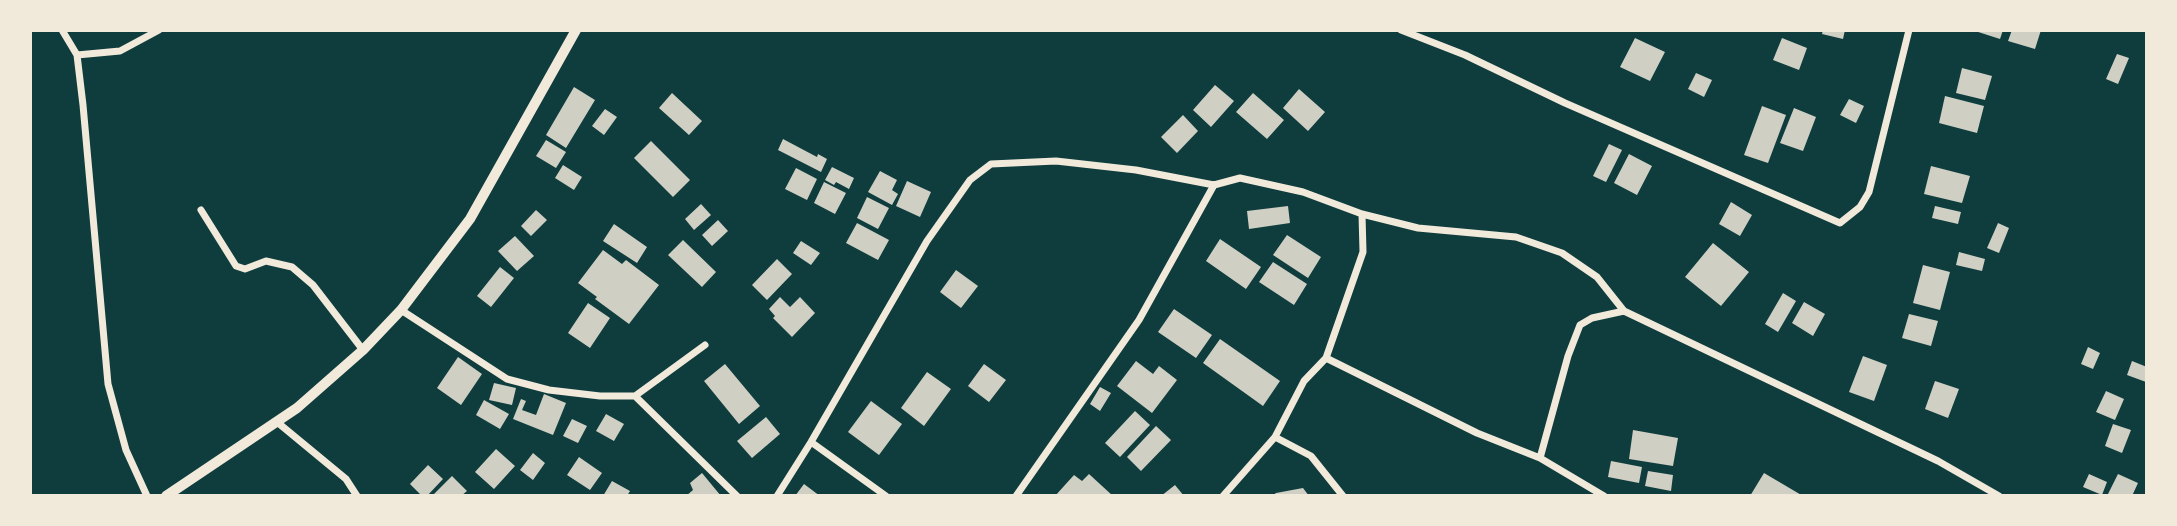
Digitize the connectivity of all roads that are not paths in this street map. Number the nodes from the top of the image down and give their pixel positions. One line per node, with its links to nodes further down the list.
1 (62, 30): 6 (street)
2 (159, 30): 6 (street)
3 (576, 30): 10 (street)
4 (1401, 30): 5 (street)
5 (1909, 30)
6 (77, 55): 20 (street)
7 (1214, 185): 9 (street); 18 (street); 26 (street)
8 (201, 210): 13 (street)
9 (1362, 214): 11 (street); 14 (street)
10 (401, 310): 13 (street); 15 (street)
11 (1624, 311): 19 (street); 30 (street)
12 (705, 345): 15 (street)
13 (363, 349): 16 (street)
14 (1326, 358): 17 (street); 19 (street)
15 (635, 396): 23 (street)
16 (277, 422): 21 (street); 22 (street)
17 (1275, 437): 27 (street); 28 (street)
18 (811, 442): 24 (street); 25 (street)
19 (1540, 458): 29 (street)
20 (147, 496)
21 (166, 496)
22 (357, 496)
23 (737, 496)
24 (777, 496)
25 (886, 496)
26 (1016, 496)
27 (1223, 496)
28 (1343, 496)
29 (1604, 496)
30 (1999, 496)

